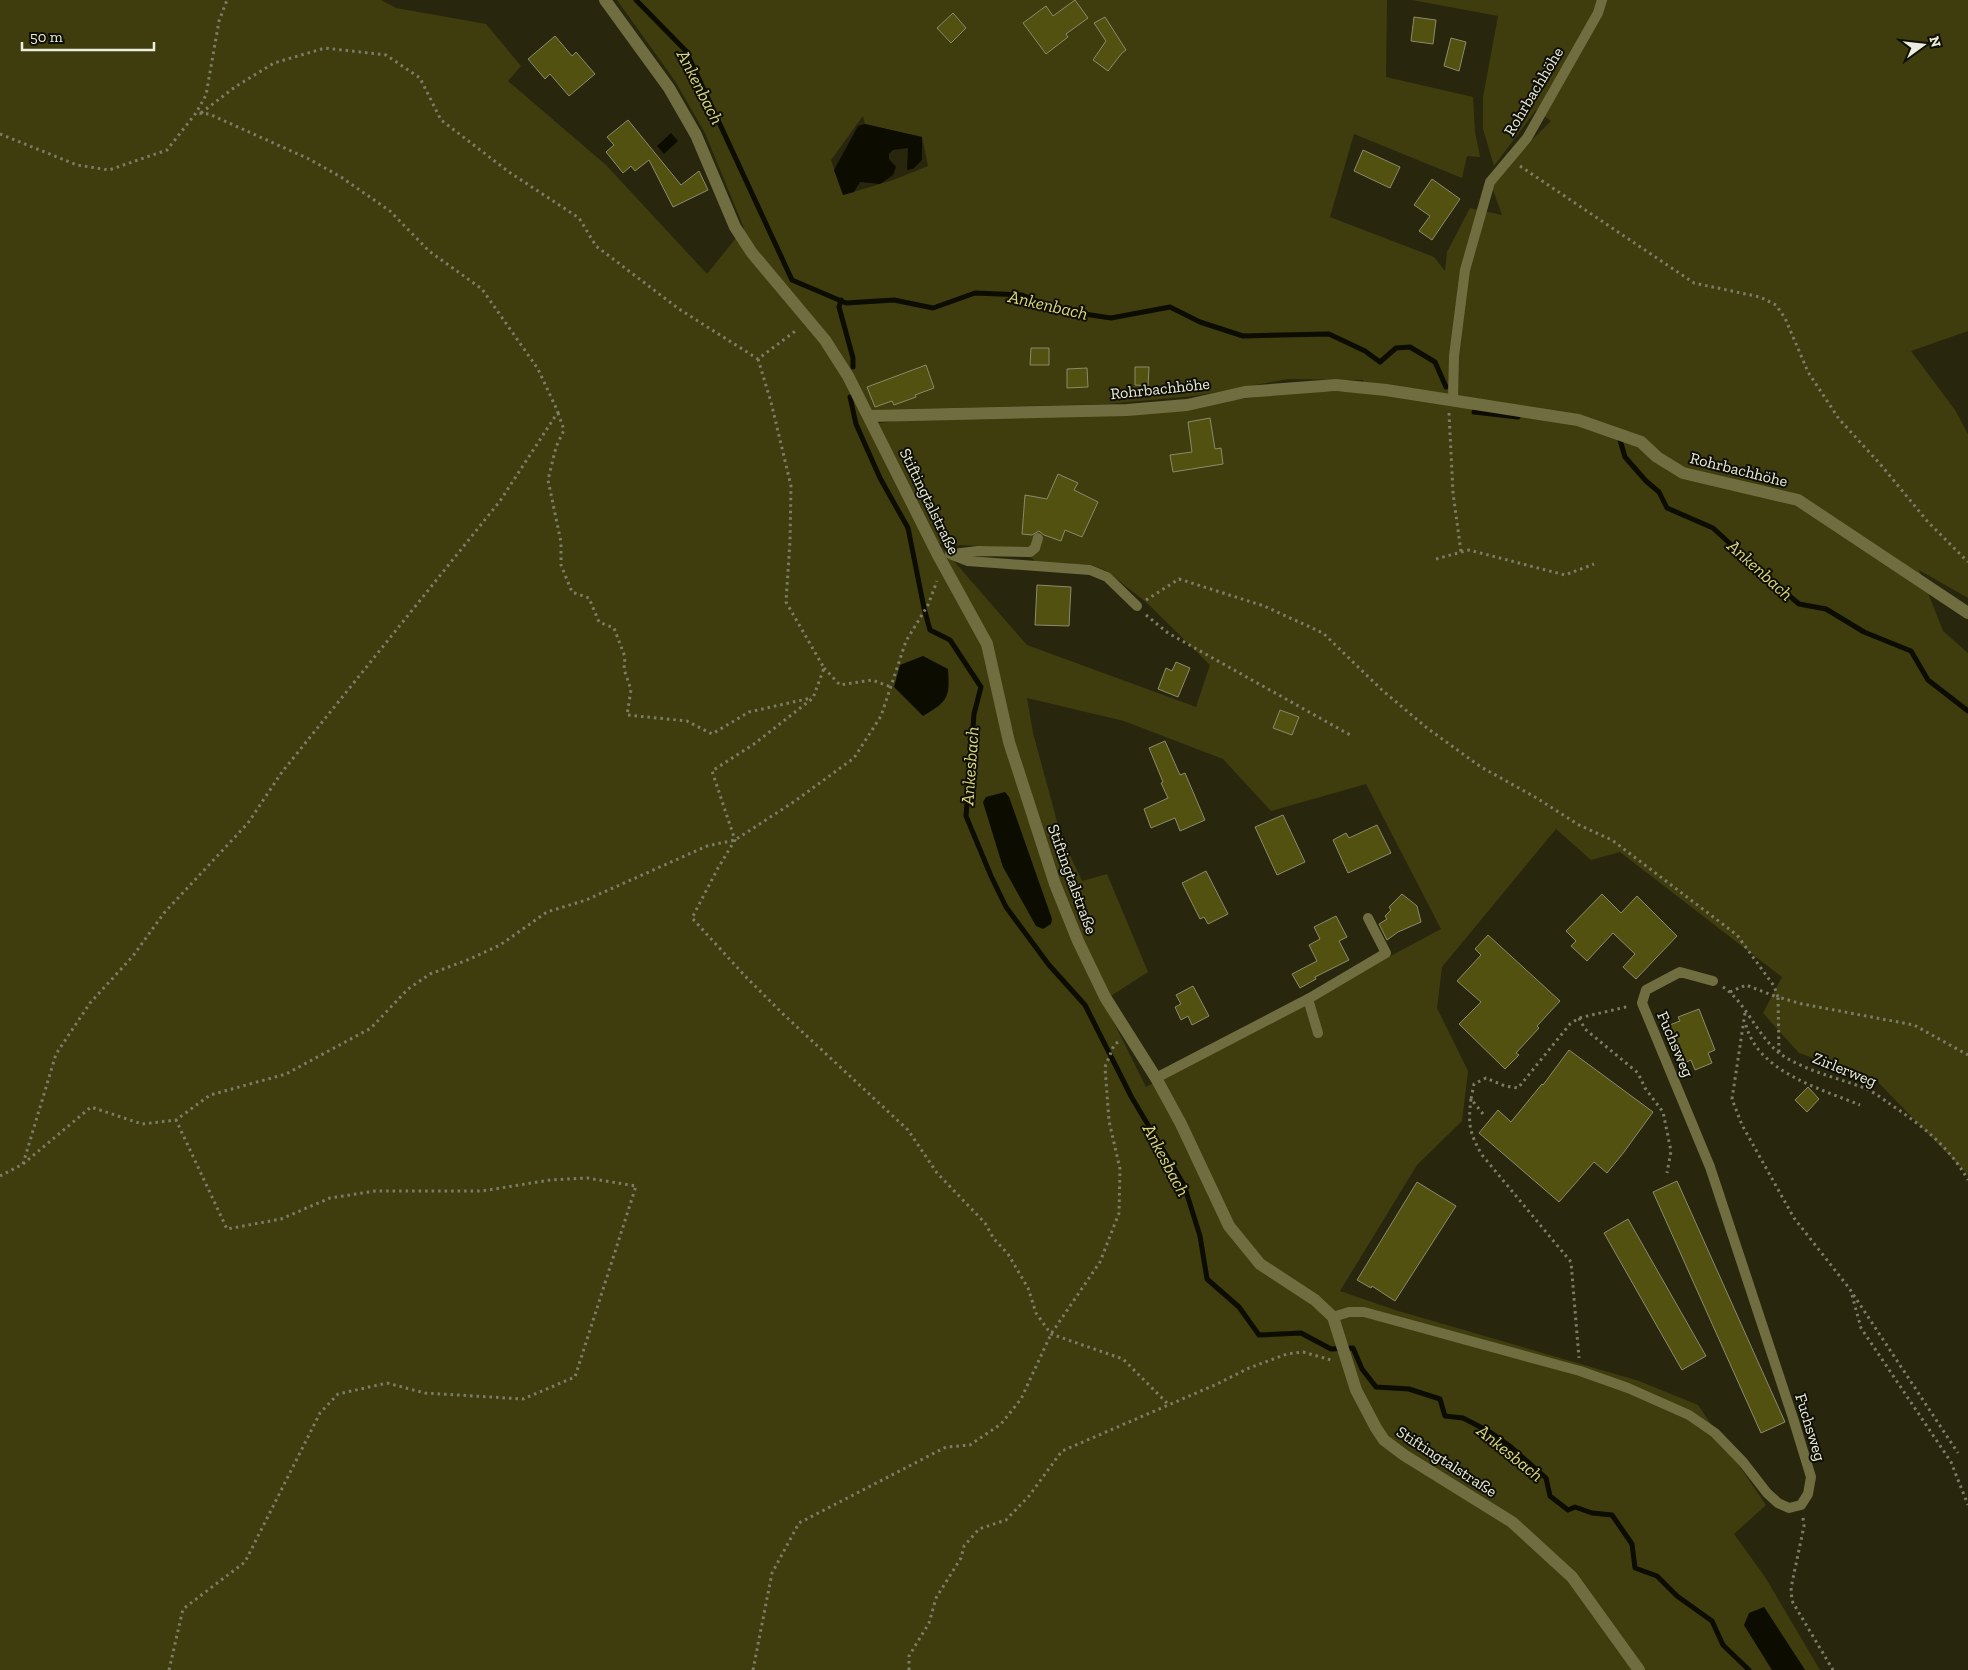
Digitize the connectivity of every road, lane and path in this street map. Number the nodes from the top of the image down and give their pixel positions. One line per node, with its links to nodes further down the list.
1 (227, 0): 4 (path)
2 (605, 0): 7 (street, Stiftingtalstraße)
3 (1602, 0): 6 (lane, Rohrbachhöhe)
4 (198, 113): 5 (path); 8 (path); 10 (path)
5 (0, 134)
6 (1509, 159): 9 (lane, Rohrbachhöhe); 16 (path)
7 (809, 322): 8 (path); 11 (street, Stiftingtalstraße)
8 (758, 359): 21 (path)
9 (1450, 400): 11 (street, Rohrbachhöhe); 13 (path); 20 (street, Rohrbachhöhe)
10 (558, 412): 23 (path); 44 (path)
11 (869, 416): 14 (street, Stiftingtalstraße)
12 (1038, 538): 14 (lane)
13 (1461, 552): 15 (path); 17 (path)
14 (944, 555): 19 (lane); 39 (street, Stiftingtalstraße)
15 (1436, 559)
16 (1968, 562)
17 (1594, 564)
18 (928, 605): 22 (path)
19 (1137, 606): 24 (path); 29 (path)
20 (1968, 613)
21 (824, 668): 22 (path); 23 (path)
22 (891, 687): 25 (path)
23 (813, 698): 25 (path)
24 (1352, 736)
25 (735, 840): 43 (path); 50 (path)
26 (1368, 918): 30 (lane)
27 (1713, 981): 28 (path, Zirlerweg); 31 (lane, Fuchsweg)
28 (1730, 992): 29 (path); 32 (path, Zirlerweg)
29 (1778, 997): 37 (path); 38 (path)
30 (1308, 999): 35 (lane); 39 (lane)
31 (1642, 1002): 33 (path); 55 (lane, Fuchsweg)
32 (1745, 1013): 34 (path); 37 (path, Zirlerweg)
33 (1579, 1018): 40 (path); 45 (path)
34 (1745, 1022): 41 (path); 48 (path)
35 (1318, 1033)
36 (1114, 1045): 50 (path)
37 (1779, 1052): 47 (path, Zirlerweg)
38 (1968, 1055)
39 (1156, 1078): 49 (street, Stiftingtalstraße)
40 (1471, 1099): 42 (path); 52 (path)
41 (1860, 1105)
42 (1483, 1114)
43 (176, 1120): 44 (path); 57 (path)
44 (23, 1164): 46 (path)
45 (1668, 1173)
46 (0, 1176)
47 (1968, 1180)
48 (1851, 1292): 54 (path); 56 (path)
49 (1333, 1317): 51 (street, Stiftingtalstraße); 52 (lane)
50 (1051, 1334): 53 (path); 58 (path)
51 (1346, 1359): 53 (path); 60 (street, Stiftingtalstraße)
52 (1580, 1371): 55 (lane)
53 (1168, 1405): 59 (path)
54 (1958, 1453)
55 (1801, 1505): 61 (path)
56 (1968, 1505)
57 (169, 1670)
58 (753, 1670)
59 (909, 1670)
60 (1639, 1670)
61 (1833, 1670)

